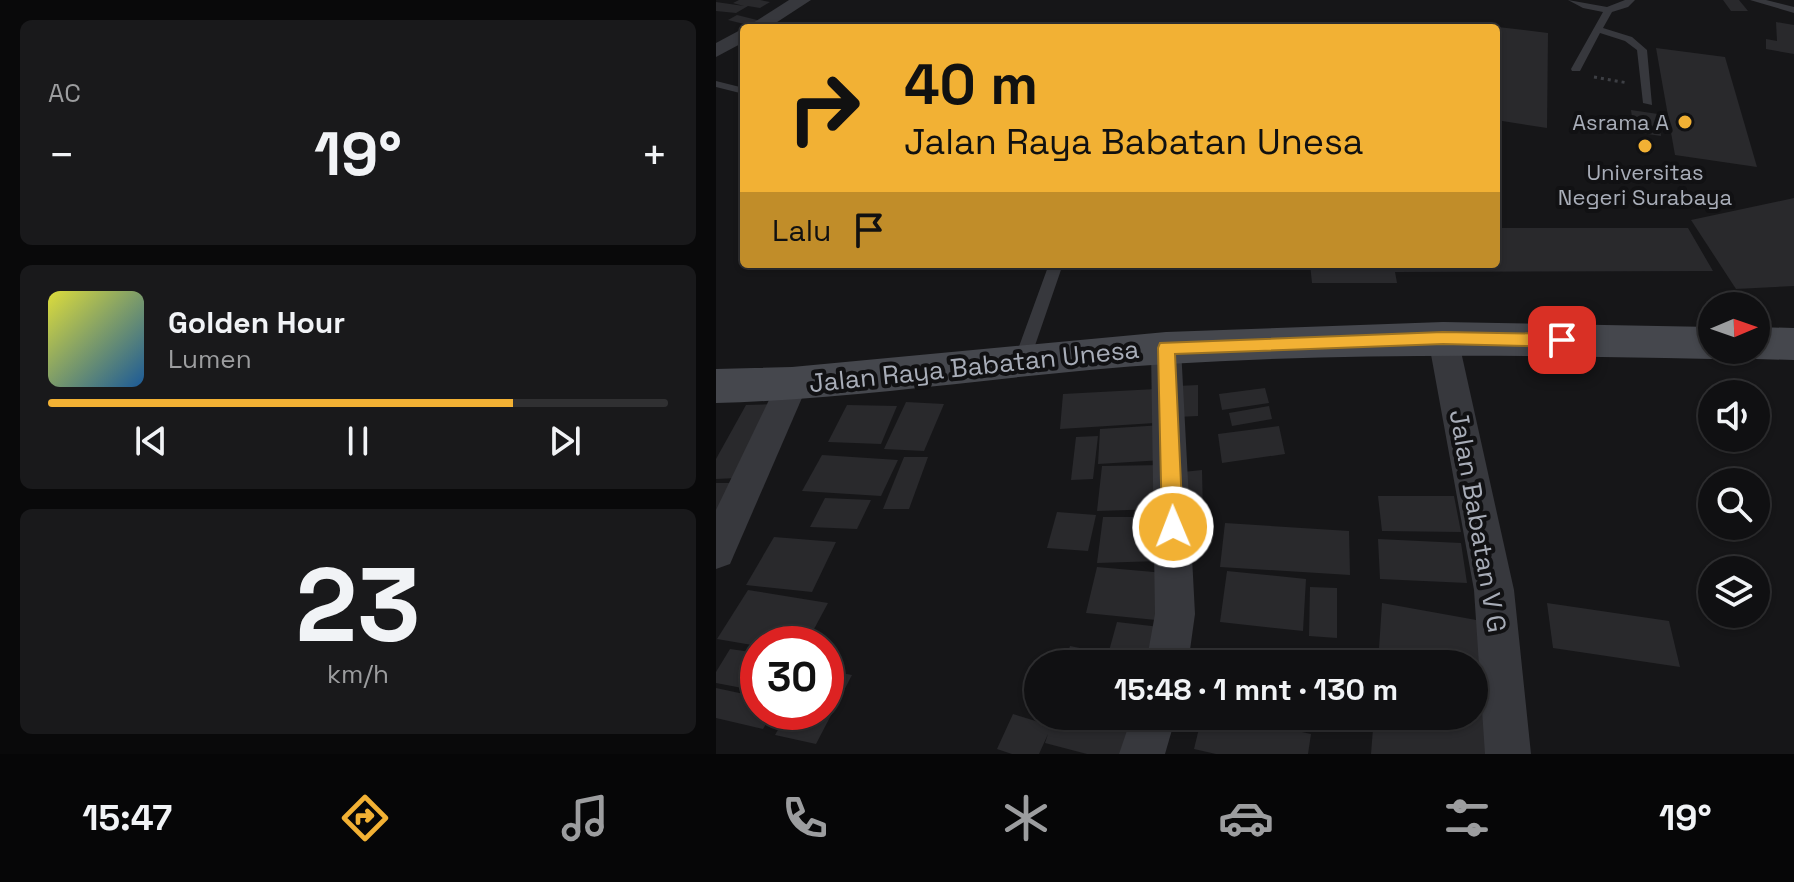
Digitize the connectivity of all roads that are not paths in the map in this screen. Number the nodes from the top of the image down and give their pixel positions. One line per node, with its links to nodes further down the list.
1 (802, 0): 7 (street)
2 (1573, 0): 5 (lane)
3 (1630, 0): 5 (lane)
4 (1755, 0): 6 (lane)
5 (1609, 9): 8 (lane)
6 (1794, 10)
7 (762, 24)
8 (1599, 30): 11 (lane); 14 (lane)
9 (740, 36): 10 (street)
10 (716, 51)
11 (1576, 69)
12 (716, 84): 13 (lane)
13 (740, 90)
14 (1648, 103)
15 (1055, 268): 21 (lane)
16 (1443, 338): 17 (main road, Jalan Raya Babatan Unesa); 20 (main road, Jalan Raya Babatan Unesa); 28 (street, Jalan Babatan V G)
17 (1698, 343)
18 (1770, 343): 19 (main road)
19 (1794, 344)
20 (1166, 348): 21 (main road, Jalan Raya Babatan Unesa); 25 (street)
21 (1021, 363): 22 (main road, Jalan Raya Babatan Unesa)
22 (792, 384): 23 (main road, Jalan Raya Babatan Unesa); 24 (street)
23 (716, 386)
24 (716, 551)
25 (1169, 650)
26 (1150, 730): 27 (street)
27 (1142, 754)
28 (1508, 754)

